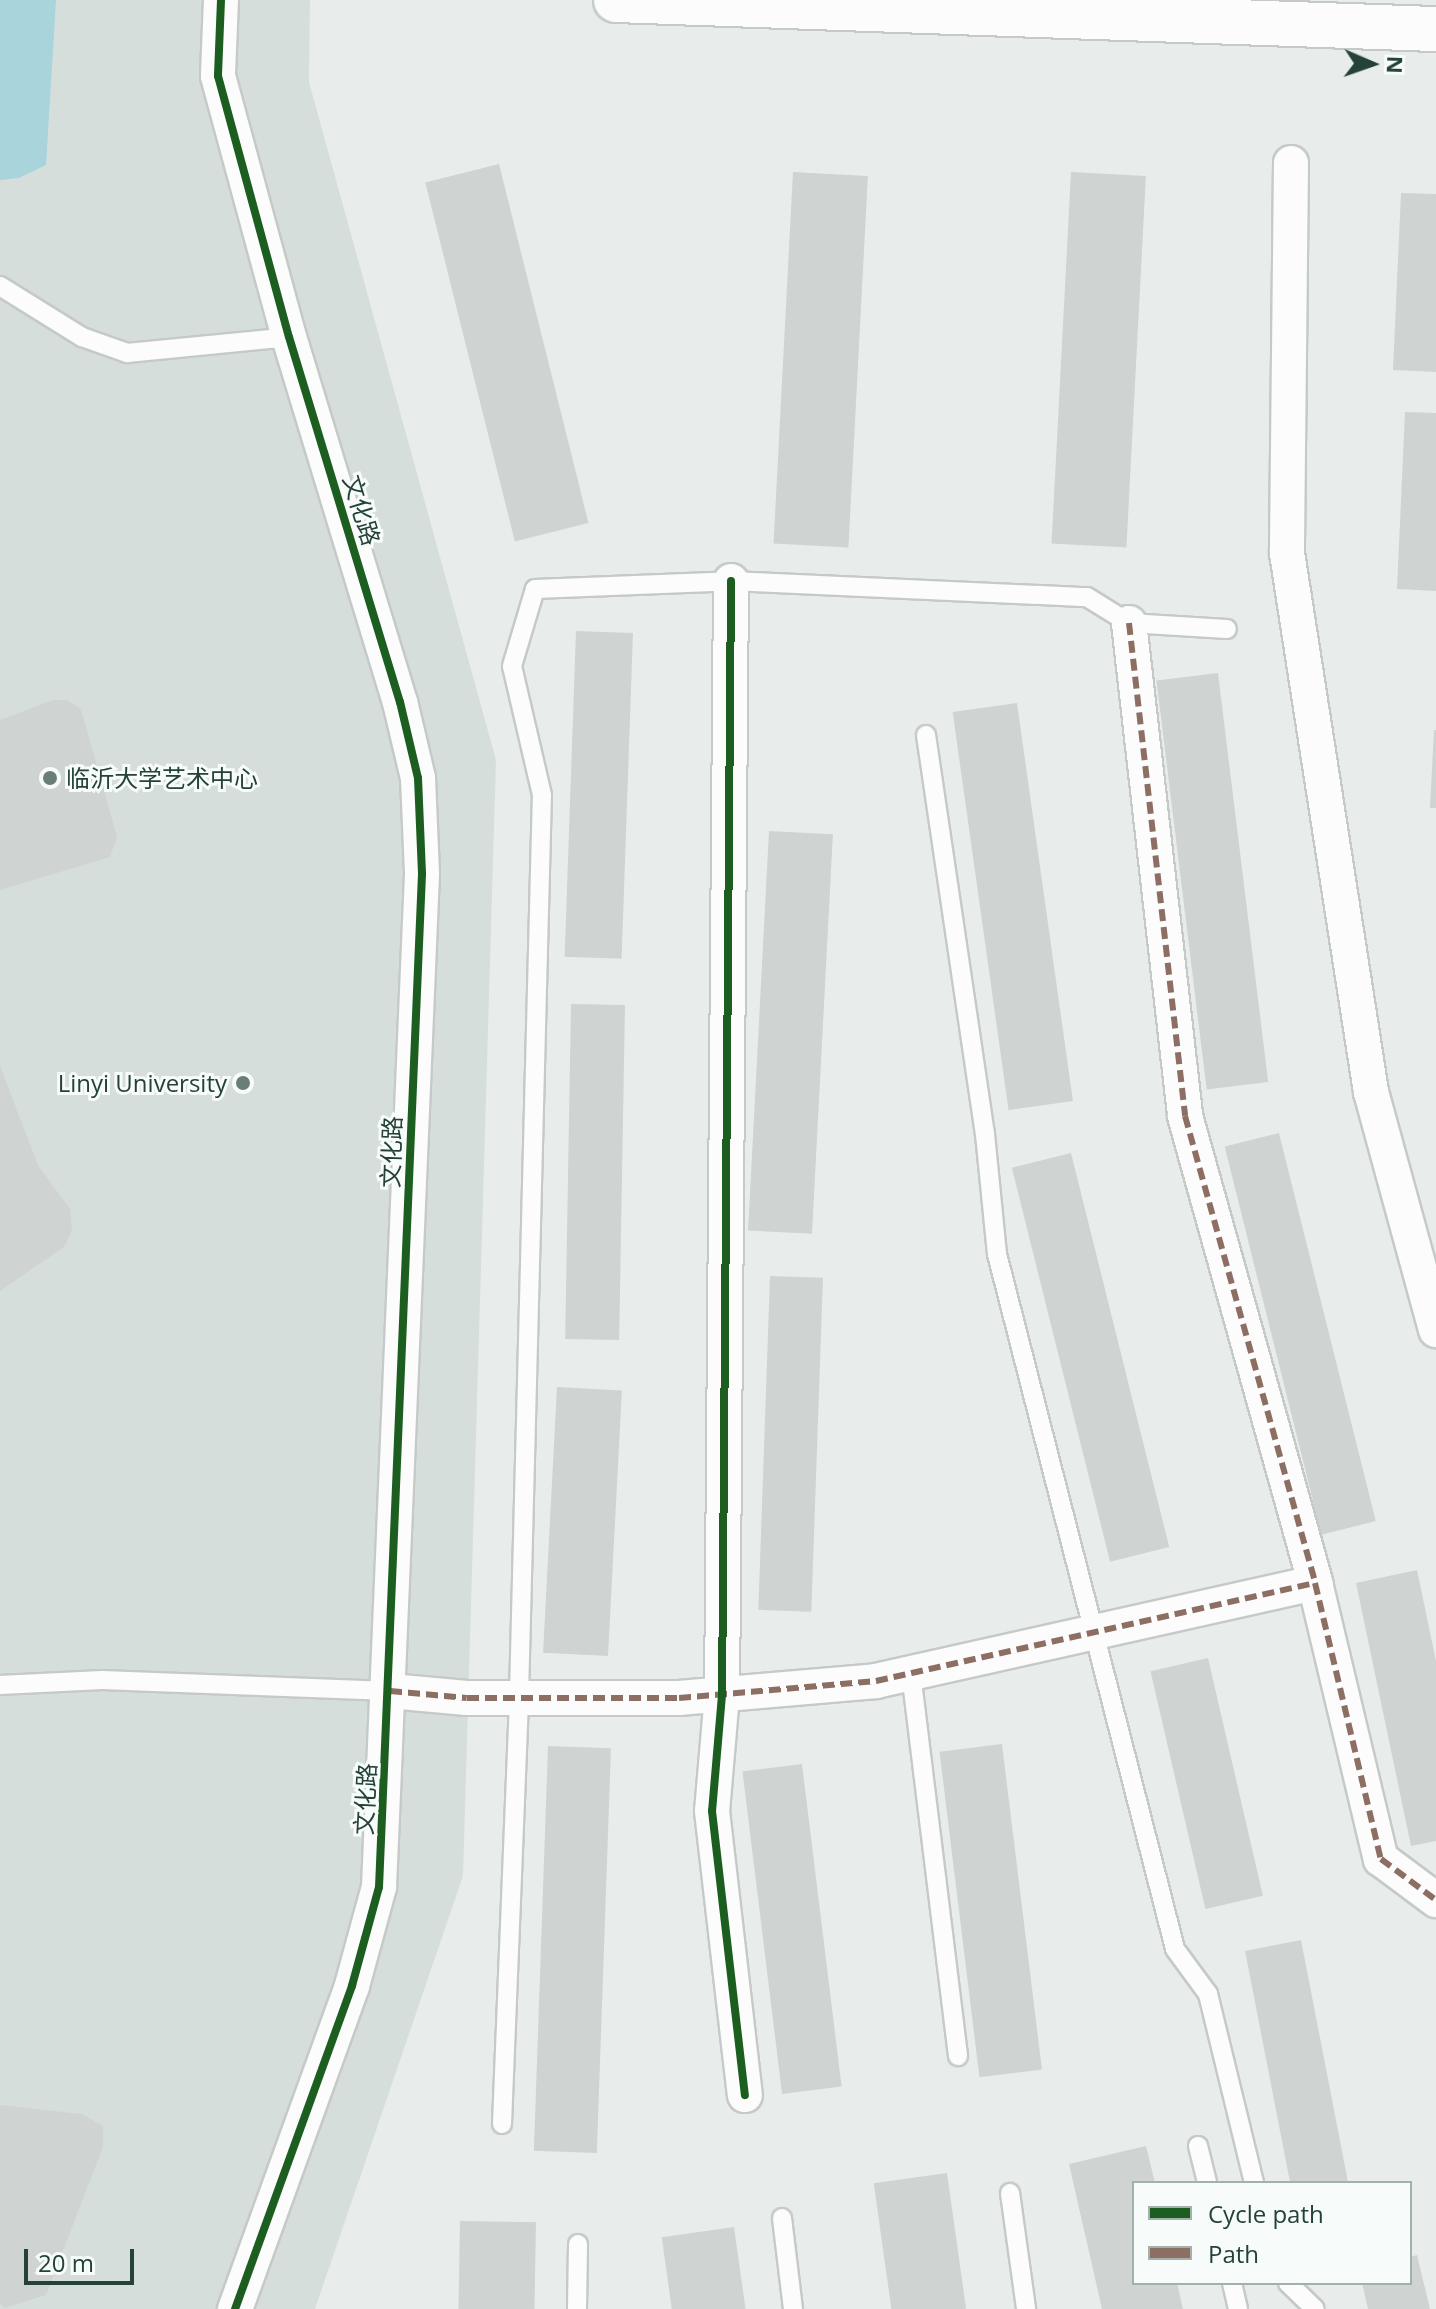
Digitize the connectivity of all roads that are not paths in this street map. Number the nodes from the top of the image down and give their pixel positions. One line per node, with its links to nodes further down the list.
1 (221, 0): 6 (street, 文化路)
2 (616, 0): 3 (street)
3 (1436, 29)
4 (1291, 163): 11 (street)
5 (0, 286): 6 (lane)
6 (289, 337): 16 (street, 文化路)
7 (731, 581): 8 (lane); 17 (lane); 18 (street)
8 (1129, 623): 9 (lane); 12 (street)
9 (1227, 629)
10 (926, 735): 13 (lane)
11 (1436, 1330)
12 (1315, 1583): 13 (street); 19 (street)
13 (1092, 1632): 14 (street); 25 (lane)
14 (911, 1673): 18 (street); 20 (lane)
15 (0, 1685): 16 (lane)
16 (390, 1691): 17 (street); 31 (street, 文化路)
17 (519, 1695): 18 (street); 22 (lane)
18 (722, 1695): 21 (street)
19 (1436, 1900)
20 (958, 2056)
21 (745, 2095)
22 (502, 2124)
23 (1198, 2146): 24 (lane)
24 (1207, 2181)
25 (1254, 2181)
26 (1010, 2193): 34 (lane)
27 (782, 2218): 33 (lane)
28 (578, 2244): 32 (lane)
29 (1232, 2285): 35 (lane)
30 (1290, 2285): 36 (lane)
31 (235, 2309)
32 (577, 2309)
33 (793, 2309)
34 (1026, 2309)
35 (1238, 2309)
36 (1315, 2309)

